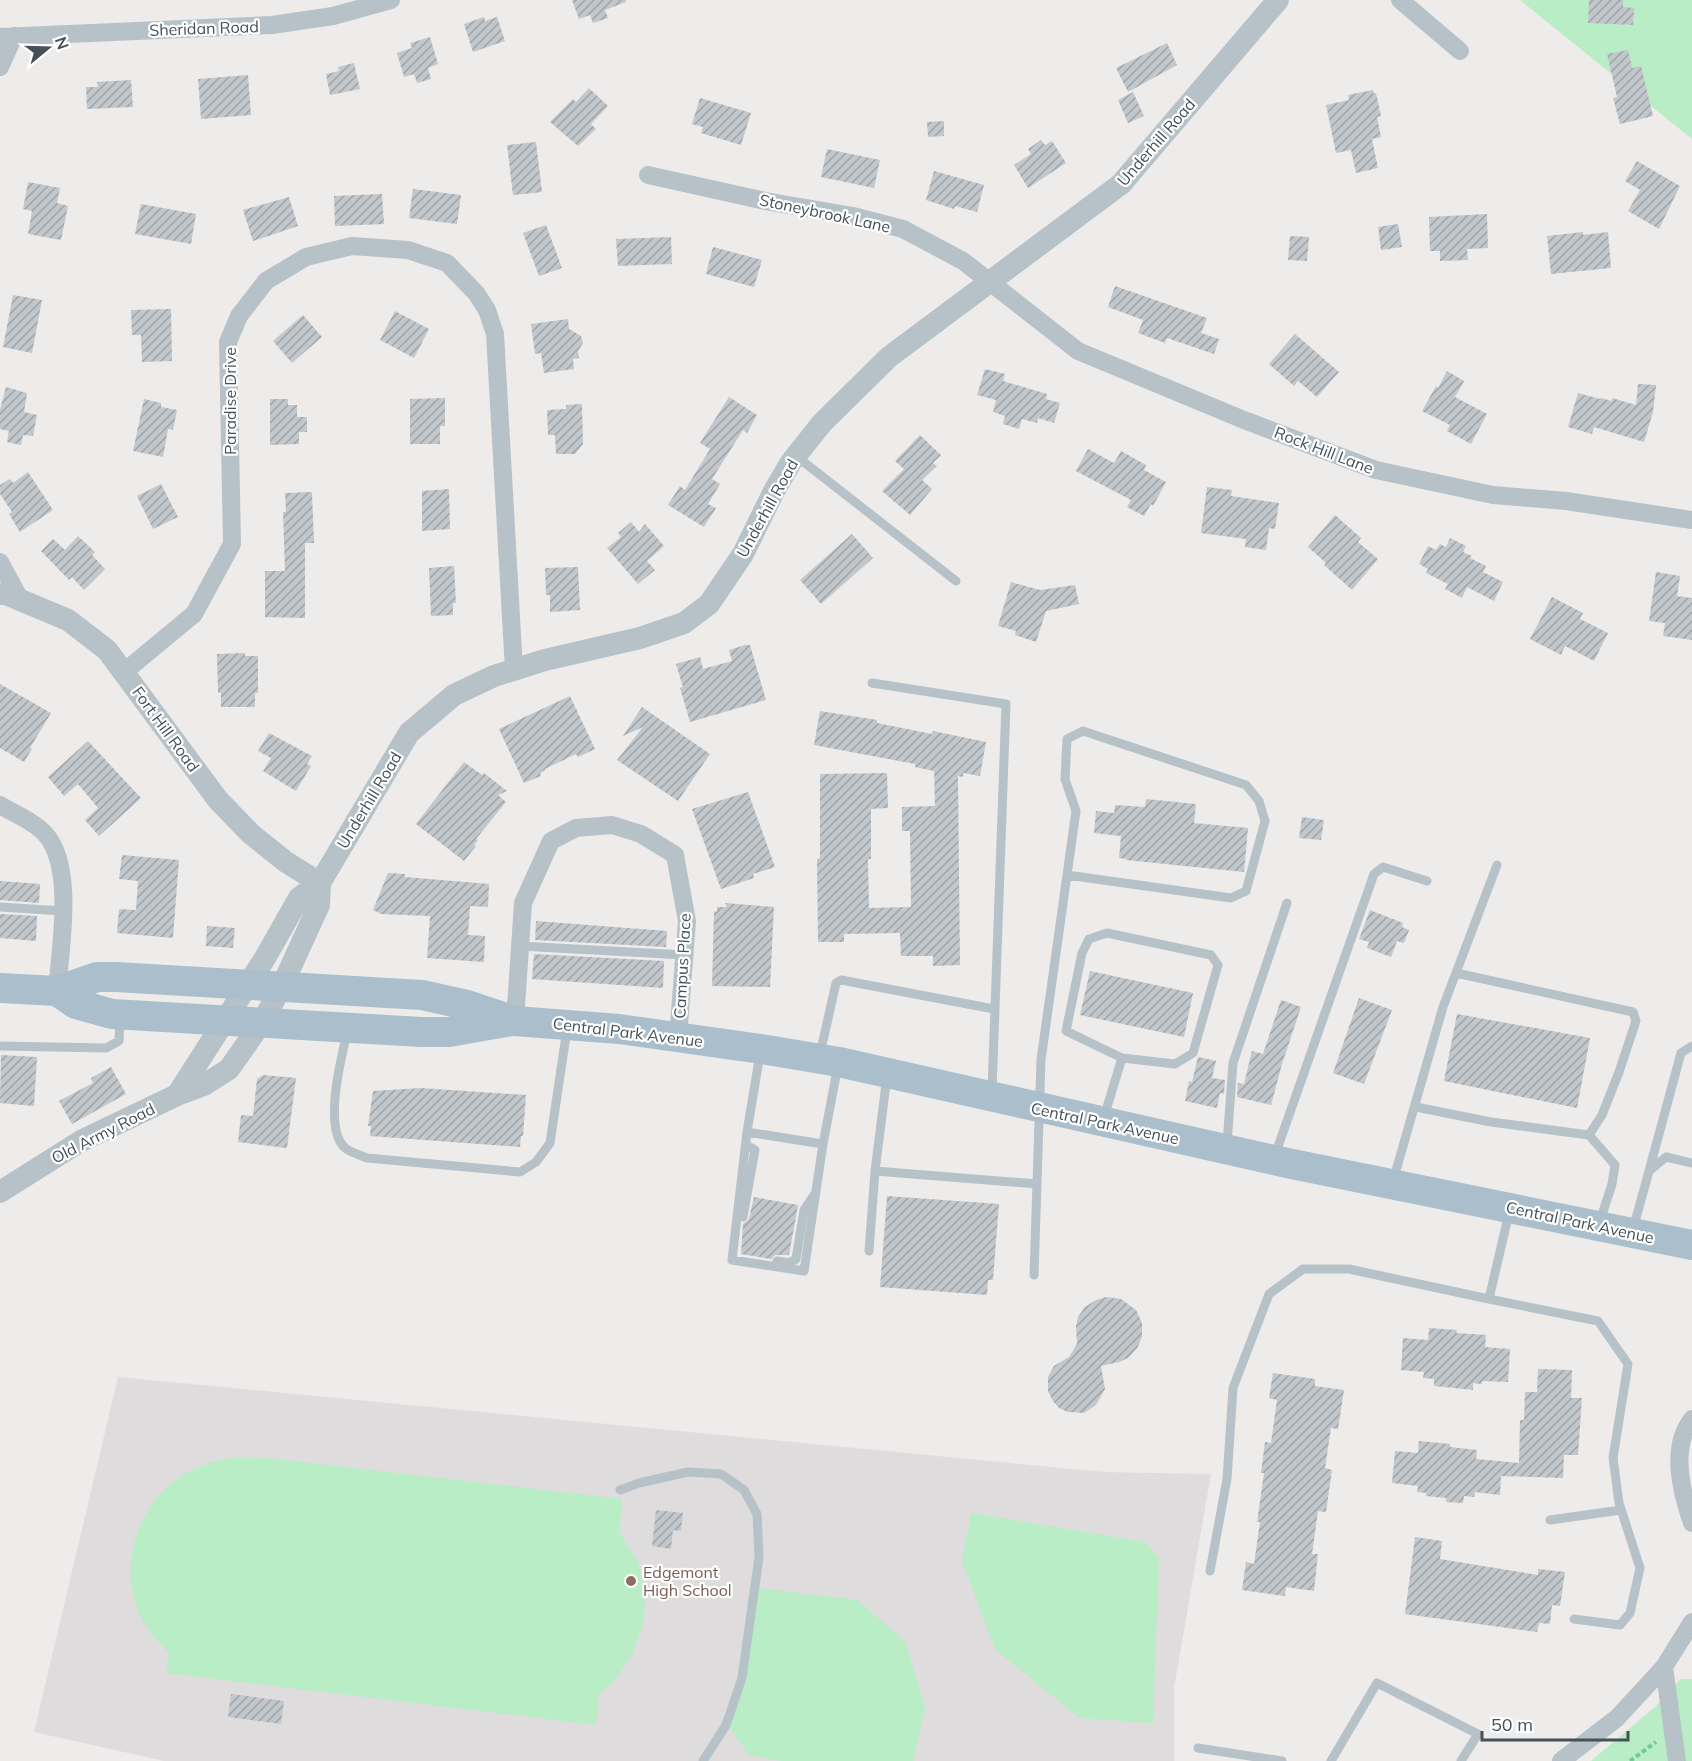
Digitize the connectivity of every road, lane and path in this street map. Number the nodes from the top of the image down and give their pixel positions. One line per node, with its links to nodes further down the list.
1 (392, 0): 4 (street, Sheridan Road)
2 (1278, 0): 8 (street, Underhill Road)
3 (1400, 0): 5 (street)
4 (7, 37): 6 (street)
5 (1461, 51)
6 (0, 67)
7 (648, 175): 8 (street, Stoneybrook Lane)
8 (990, 282): 9 (street, Underhill Road); 10 (street, Rock Hill Lane)
9 (796, 456): 12 (lane); 14 (street, Underhill Road)
10 (1692, 520)
11 (0, 562): 13 (street)
12 (956, 581)
13 (11, 597): 15 (street, Fort Hill Road)
14 (514, 670): 15 (street, Paradise Drive); 21 (street, Underhill Road)
15 (124, 672): 21 (street, Fort Hill Road)
16 (872, 683): 32 (lane)
17 (0, 805): 24 (street)
18 (1497, 865): 27 (lane)
19 (1067, 875): 19 (lane); 49 (lane)
20 (1427, 881): 56 (lane)
21 (320, 883): 28 (street, Underhill Road); 29 (street, Underhill Road)
22 (1287, 903): 55 (lane)
23 (0, 907): 24 (lane)
24 (63, 911): 31 (street)
25 (520, 946): 26 (lane); 26 (street, Campus Place); 35 (street, Campus Place)
26 (684, 955): 39 (street, Campus Place)
27 (1456, 973): 48 (lane); 52 (lane)
28 (248, 984): 29 (main road, Central Park Avenue); 31 (main road, Central Park Avenue); 34 (street, Underhill Road)
29 (282, 986): 35 (main road, Central Park Avenue); 36 (street, Old Army Road)
30 (0, 988): 31 (main road, Central Park Avenue)
31 (57, 991): 33 (main road, Central Park Avenue)
32 (994, 1009): 44 (lane); 47 (lane)
33 (120, 1015): 34 (main road, Central Park Avenue); 40 (lane)
34 (225, 1020): 36 (main road, Central Park Avenue); 46 (street)
35 (515, 1021): 37 (main road, Central Park Avenue); 38 (main road, Central Park Avenue)
36 (262, 1022): 38 (main road, Central Park Avenue); 46 (street, Old Army Road)
37 (567, 1024): 38 (lane); 39 (main road, Central Park Avenue)
38 (348, 1028)
39 (678, 1037): 42 (main road, Central Park Avenue)
40 (0, 1046)
41 (1692, 1046): 59 (lane)
42 (761, 1049): 44 (main road, Central Park Avenue); 51 (lane)
43 (1122, 1058): 43 (lane); 50 (lane)
44 (829, 1061): 45 (main road, Central Park Avenue); 53 (lane)
45 (887, 1073): 47 (main road, Central Park Avenue); 58 (lane)
46 (177, 1095): 63 (street, Old Army Road)
47 (991, 1098): 49 (main road, Central Park Avenue)
48 (1416, 1107): 52 (lane); 61 (lane)
49 (1040, 1108): 50 (main road, Central Park Avenue); 60 (lane)
50 (1103, 1122): 55 (main road, Central Park Avenue)
51 (747, 1132): 53 (lane); 54 (lane)
52 (1589, 1135): 65 (lane)
53 (823, 1144): 62 (lane)
54 (746, 1145): 62 (lane); 62 (lane)
55 (1226, 1150): 56 (main road, Central Park Avenue)
56 (1274, 1160): 61 (main road, Central Park Avenue)
57 (1692, 1163): 59 (lane)
58 (875, 1171): 60 (lane); 68 (lane)
59 (1649, 1171): 66 (lane)
60 (1037, 1184): 69 (lane)
61 (1392, 1184): 64 (main road, Central Park Avenue)
62 (816, 1191)
63 (0, 1192)
64 (1511, 1208): 65 (main road, Central Park Avenue); 70 (lane)
65 (1599, 1226): 66 (main road, Central Park Avenue)
66 (1632, 1233): 67 (main road, Central Park Avenue)
67 (1692, 1245)
68 (869, 1251)
69 (1034, 1275)
70 (1489, 1299): 73 (lane); 76 (lane)
71 (1692, 1419): 75 (street)
72 (620, 1490): 82 (lane)
73 (1621, 1510): 74 (lane); 77 (lane)
74 (1550, 1520)
75 (1692, 1523)
76 (1210, 1571)
77 (1574, 1619)
78 (1692, 1622): 79 (street)
79 (1664, 1667): 80 (street); 86 (street)
80 (1674, 1736): 87 (path); 88 (street)
81 (1198, 1748): 83 (lane)
82 (703, 1761)
83 (1282, 1761)
84 (1331, 1761): 85 (lane)
85 (1461, 1761)
86 (1561, 1761)
87 (1630, 1761)
88 (1677, 1761)

